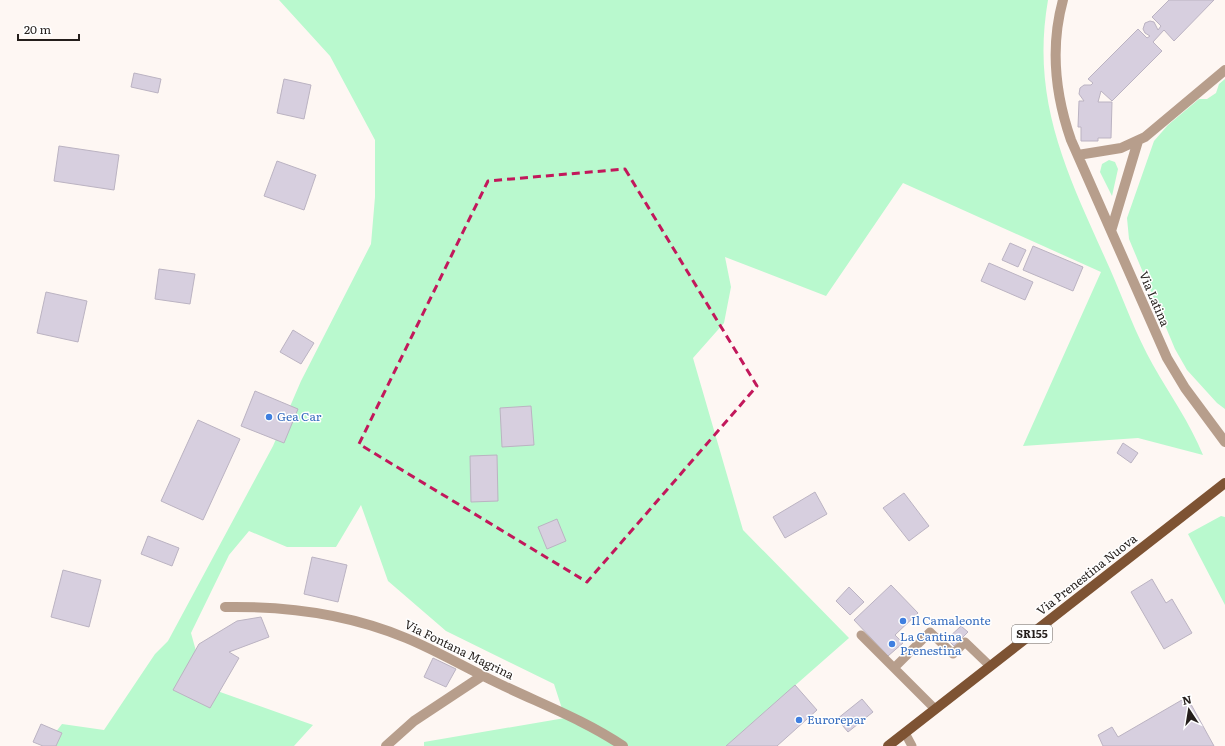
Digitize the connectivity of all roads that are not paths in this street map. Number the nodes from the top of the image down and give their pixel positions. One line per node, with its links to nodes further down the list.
1 (1064, 0): 4 (street, Via Latina)
2 (1225, 70): 3 (street)
3 (1138, 141): 4 (street); 5 (street)
4 (1078, 155): 5 (street, Via Latina)
5 (1112, 231): 6 (street, Via Latina)
6 (1225, 442)
7 (1225, 483): 10 (main road, Via Prenestina Nuova / SR155)
8 (225, 607): 12 (street, Via Fontana Magrina)
9 (861, 635): 11 (lane)
10 (990, 666): 11 (lane); 13 (main road, Via Prenestina Nuova / SR155)
11 (894, 668): 13 (lane)
12 (482, 676): 15 (street); 16 (street, Via Fontana Magrina)
13 (935, 709): 14 (main road, Via Prenestina Nuova / SR155)
14 (905, 733): 17 (main road, Via Prenestina Nuova / SR155); 18 (lane)
15 (386, 746)
16 (623, 746)
17 (888, 746)
18 (912, 746)

